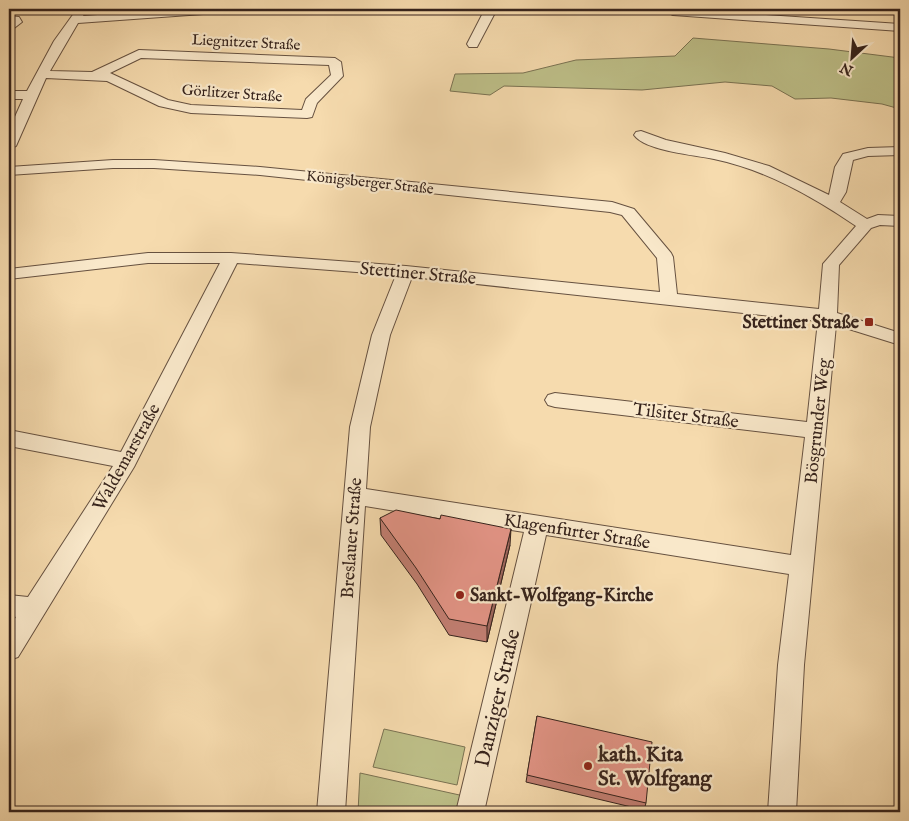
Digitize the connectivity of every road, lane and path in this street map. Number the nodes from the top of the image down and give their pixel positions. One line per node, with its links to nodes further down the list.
1 (83, 9): 6 (street)
2 (357, 9): 6 (street)
3 (491, 9): 9 (street)
4 (825, 9): 7 (street)
5 (673, 12): 7 (street)
6 (74, 20): 10 (street)
7 (828, 22): 8 (street)
8 (900, 28)
9 (473, 44)
10 (42, 74): 11 (street, Görlitzer Straße); 13 (street)
11 (97, 75): 14 (street, Görlitzer Straße); 14 (street, Liegnitzer Straße)
12 (9, 95): 13 (street)
13 (32, 95): 16 (street)
14 (307, 114)
15 (641, 135): 19 (street)
16 (9, 146)
17 (900, 151): 19 (street)
18 (9, 171): 25 (street, Königsberger Straße)
19 (832, 202): 21 (street)
20 (900, 221): 21 (street)
21 (864, 225): 26 (street, Bösgrunder Weg)
22 (231, 258): 23 (street, Stettiner Straße); 24 (street, Stettiner Straße); 31 (street, Waldemarstraße)
23 (406, 271): 25 (street, Stettiner Straße); 32 (street, Breslauer Straße)
24 (9, 274)
25 (669, 300): 26 (street, Stettiner Straße)
26 (828, 316): 27 (street, Stettiner Straße); 29 (street, Bösgrunder Weg)
27 (900, 339)
28 (555, 400): 29 (street, Tilsiter Straße)
29 (816, 431): 34 (street, Bösgrunder Weg)
30 (9, 438): 31 (street)
31 (127, 462): 36 (street, Waldemarstraße)
32 (354, 496): 33 (street, Klagenfurter Straße); 38 (street, Breslauer Straße)
33 (537, 525): 34 (street, Klagenfurter Straße); 39 (street, Danziger Straße)
34 (800, 566): 40 (street, Bösgrunder Weg)
35 (9, 605): 36 (street)
36 (35, 609): 37 (street, Waldemarstraße)
37 (9, 650)
38 (331, 812)
39 (470, 812)
40 (782, 812)

